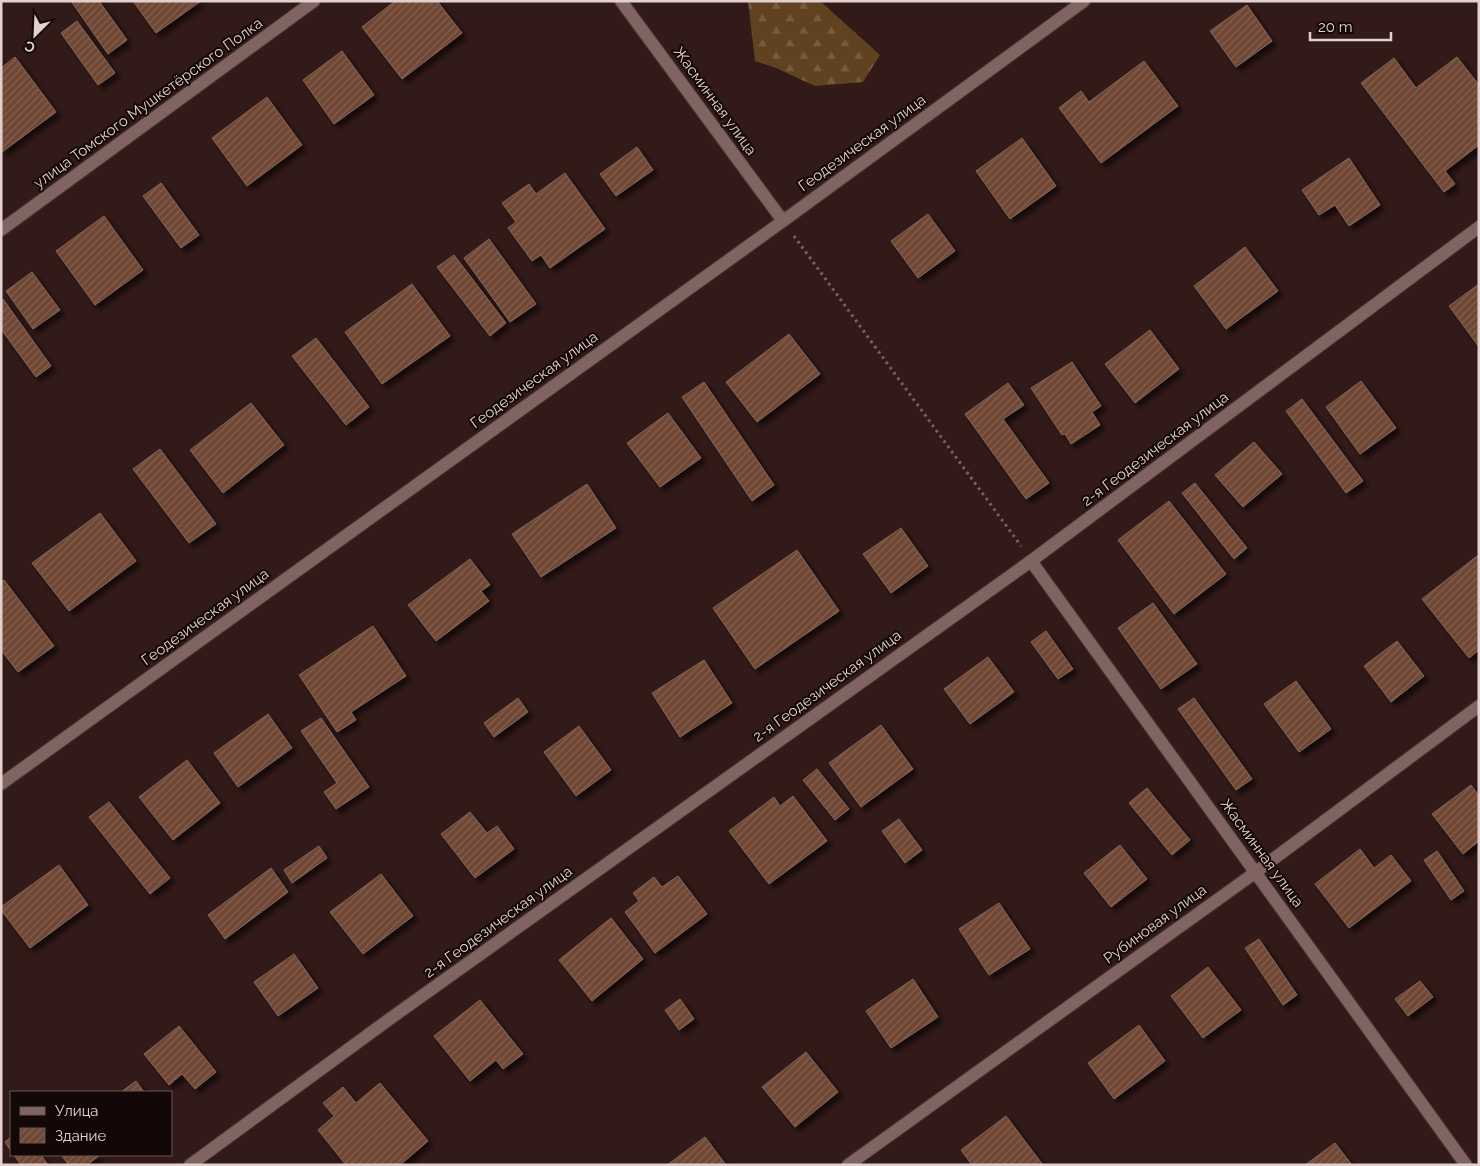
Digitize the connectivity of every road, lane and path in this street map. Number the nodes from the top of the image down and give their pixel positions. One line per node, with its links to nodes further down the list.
1 (314, 1): 6 (street, улица Томского Мушкетёрского Полка)
2 (621, 1): 4 (street, Жасминная улица)
3 (1084, 1): 4 (street, Геодезическая улица)
4 (783, 221): 7 (path); 9 (street, Геодезическая улица)
5 (1479, 228): 7 (street, 2-я Геодезическая улица)
6 (1, 230)
7 (1031, 561): 10 (street, Жасминная улица); 11 (street, 2-я Геодезическая улица)
8 (1479, 706): 10 (street, Рубиновая улица)
9 (1, 784)
10 (1256, 872): 12 (street, Рубиновая улица); 13 (street, Жасминная улица)
11 (190, 1165)
12 (848, 1165)
13 (1466, 1165)

